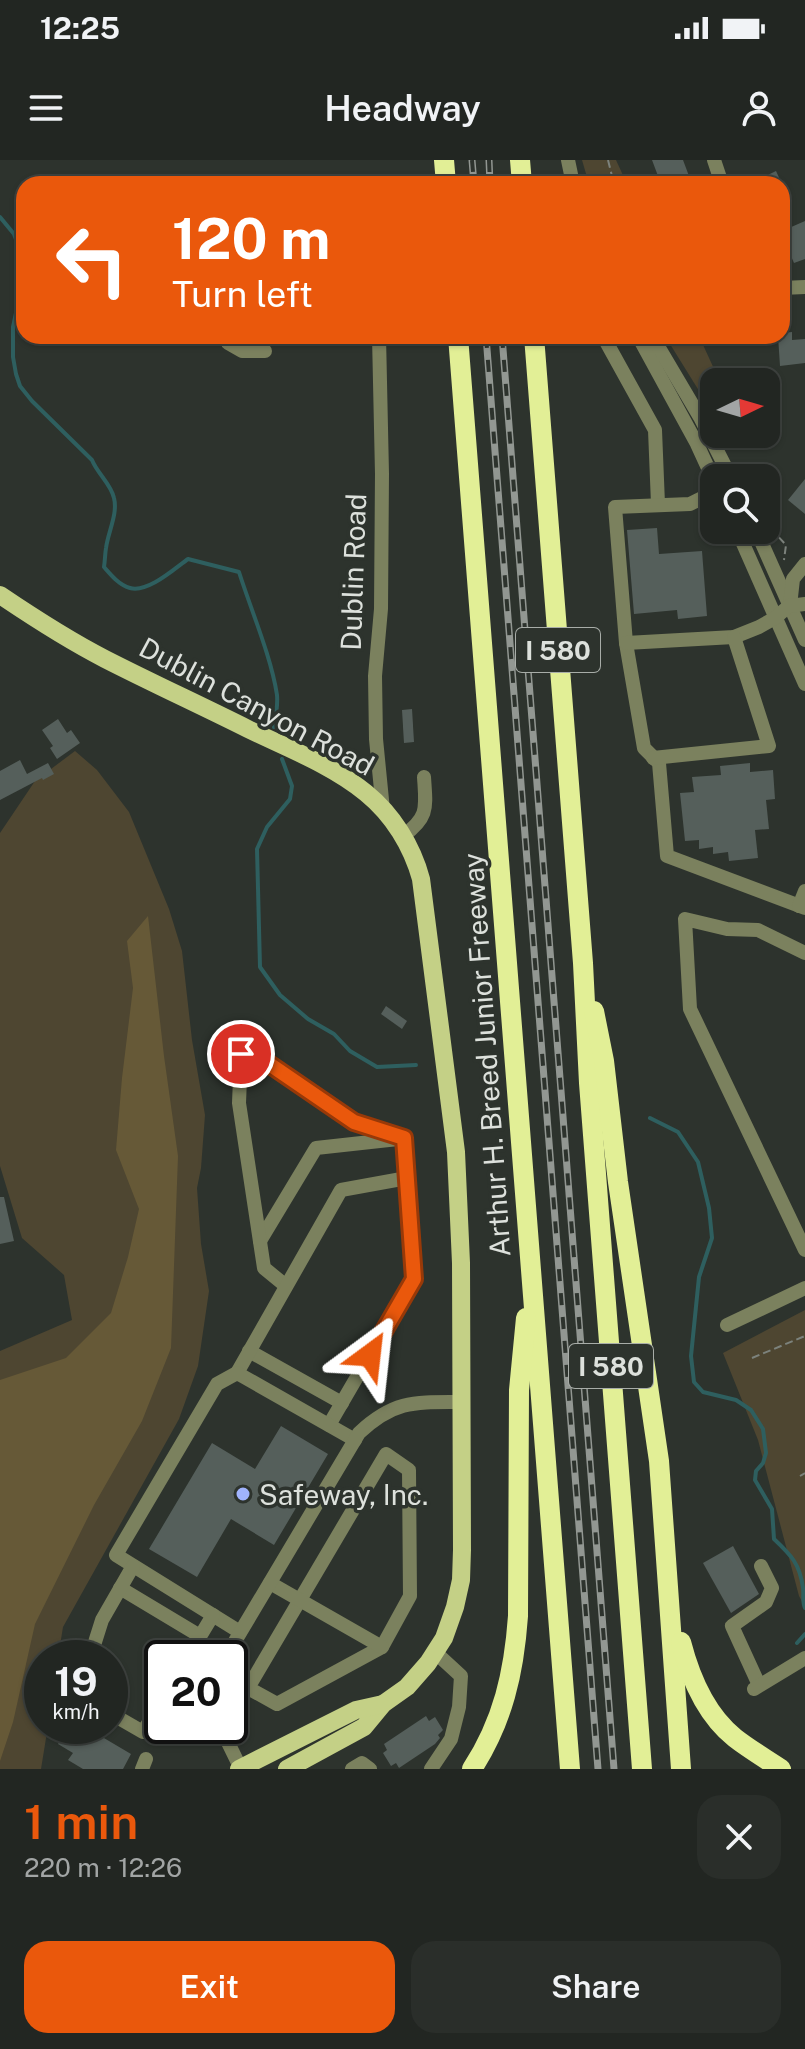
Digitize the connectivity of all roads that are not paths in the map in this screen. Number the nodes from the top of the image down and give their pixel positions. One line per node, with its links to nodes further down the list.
1 (230, 344): 8 (street)
2 (379, 344): 26 (street, Dublin Road)
3 (459, 344): 38 (highway, Arthur H. Breed Junior Freeway / I 580)
4 (535, 344): 31 (highway, I 580)
5 (607, 344): 12 (street)
6 (642, 344): 9 (street)
7 (657, 344): 10 (street)
8 (265, 351)
9 (706, 464)
10 (724, 464)
11 (700, 499): 12 (street)
12 (658, 504): 22 (street)
13 (743, 544): 19 (street)
14 (762, 544): 18 (street)
15 (805, 564): 18 (street)
16 (0, 595): 26 (main road, Dublin Canyon Road)
17 (805, 604): 18 (street)
18 (789, 606): 19 (street); 21 (street)
19 (775, 618): 20 (street); 23 (street)
20 (734, 637): 22 (street); 24 (street)
21 (805, 640)
22 (626, 643): 24 (street)
23 (805, 684)
24 (653, 758): 29 (street)
25 (424, 777): 27 (street)
26 (383, 810): 27 (main road, Dublin Canyon Road)
27 (403, 836): 42 (main road, Dublin Canyon Road)
28 (805, 891): 29 (street)
29 (802, 907)
30 (805, 953): 35 (street)
31 (583, 963): 49 (highway); 70 (highway, I 580)
32 (404, 1138): 33 (street); 34 (street); 34 (street)
33 (407, 1178): 36 (street); 43 (street)
34 (260, 1241): 36 (street)
35 (805, 1250)
36 (286, 1286): 40 (street)
37 (805, 1288): 39 (street)
38 (532, 1291): 68 (highway); 69 (highway, Arthur H. Breed Junior Freeway / I 580)
39 (727, 1325)
40 (249, 1351): 41 (street); 43 (street)
41 (237, 1373): 44 (street); 46 (street)
42 (461, 1402): 45 (street); 59 (main road, Dublin Canyon Road)
43 (342, 1403): 44 (street)
44 (329, 1425): 45 (street)
45 (355, 1440): 48 (street)
46 (133, 1566): 50 (street); 52 (street)
47 (761, 1566): 60 (street)
48 (270, 1583): 51 (street); 53 (street)
49 (668, 1586): 71 (highway); 72 (highway)
50 (120, 1588): 54 (street); 55 (street)
51 (300, 1600): 58 (street); 58 (street); 58 (street)
52 (213, 1615): 53 (street); 54 (street)
53 (240, 1632): 57 (street)
54 (200, 1636): 56 (street)
55 (96, 1640)
56 (198, 1640)
57 (235, 1640)
58 (382, 1647)
59 (436, 1653): 61 (main road, Dublin Canyon Road); 67 (street)
60 (805, 1658)
61 (383, 1704): 63 (main road, Dublin Canyon Road); 64 (main road, Dublin Canyon Road)
62 (228, 1744): 63 (street)
63 (240, 1769)
64 (287, 1769)
65 (352, 1769): 66 (street)
66 (370, 1769)
67 (431, 1769)
68 (472, 1769)
69 (570, 1769)
70 (642, 1769)
71 (681, 1769)
72 (781, 1769)

